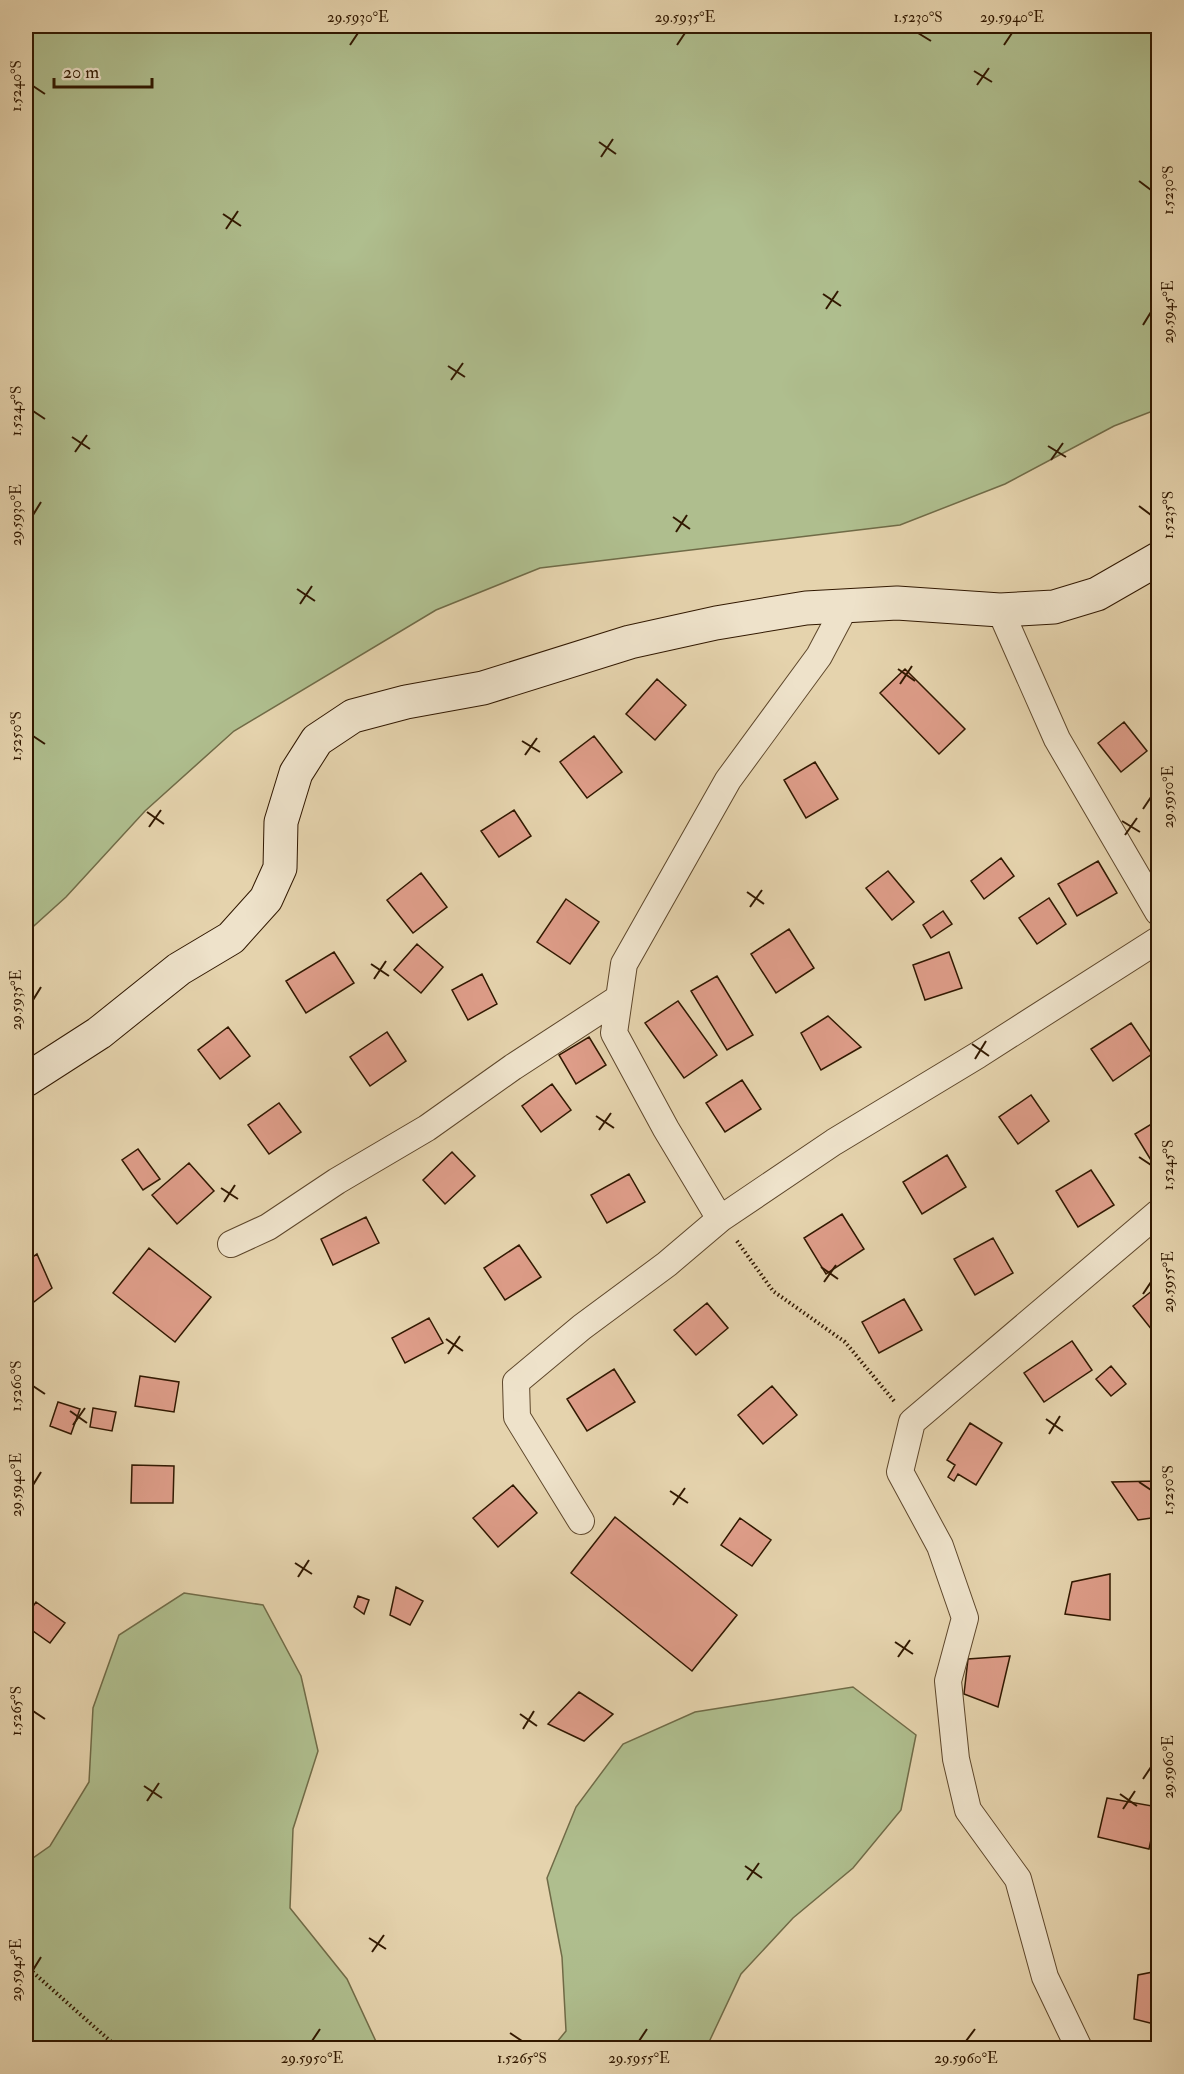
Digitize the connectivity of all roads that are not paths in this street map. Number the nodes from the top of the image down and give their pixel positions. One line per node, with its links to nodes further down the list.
1 (1158, 559): 3 (main road)
2 (846, 605): 3 (main road); 6 (street); 7 (main road)
3 (1000, 610): 4 (street)
4 (1158, 912)
5 (1158, 940): 9 (street)
6 (619, 998): 9 (street); 10 (street)
7 (26, 1080)
8 (1158, 1213): 12 (street)
9 (720, 1219): 11 (street)
10 (231, 1244)
11 (580, 1521)
12 (1079, 2049)

